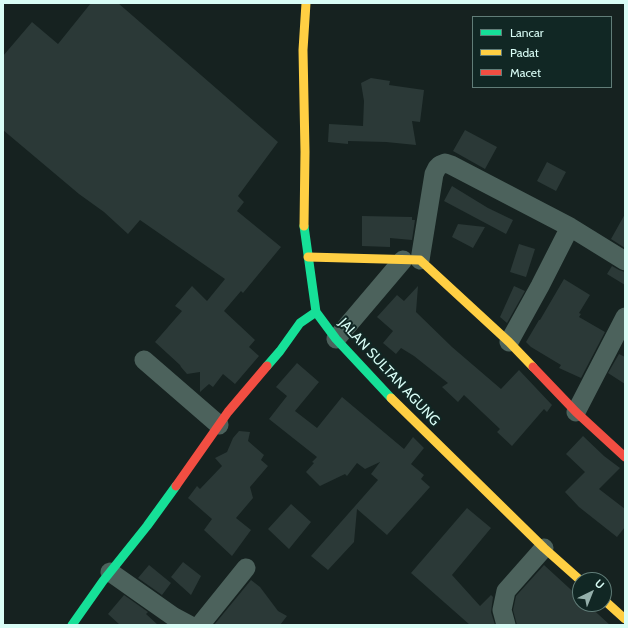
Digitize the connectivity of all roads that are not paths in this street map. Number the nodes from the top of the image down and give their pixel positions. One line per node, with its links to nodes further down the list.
1 (306, 3): 3 (street, JALAN SULTAN AGUNG)
2 (570, 227): 4 (street); 5 (street); 9 (street)
3 (308, 257): 4 (street); 6 (street, JALAN SULTAN AGUNG)
4 (411, 260): 8 (street); 9 (street)
5 (625, 262)
6 (316, 312): 8 (street, JALAN SULTAN AGUNG); 12 (street)
7 (625, 317): 11 (street)
8 (336, 339): 14 (street, JALAN SULTAN AGUNG)
9 (509, 342): 11 (street)
10 (144, 360): 12 (street)
11 (576, 412): 13 (street)
12 (219, 425): 16 (street)
13 (625, 457)
14 (544, 548): 17 (street, JALAN SULTAN AGUNG); 23 (street)
15 (246, 568): 22 (street)
16 (110, 572): 20 (street); 21 (street)
17 (572, 573)
18 (612, 609): 19 (street)
19 (621, 620)
20 (72, 625)
21 (189, 625)
22 (200, 625)
23 (506, 625)

